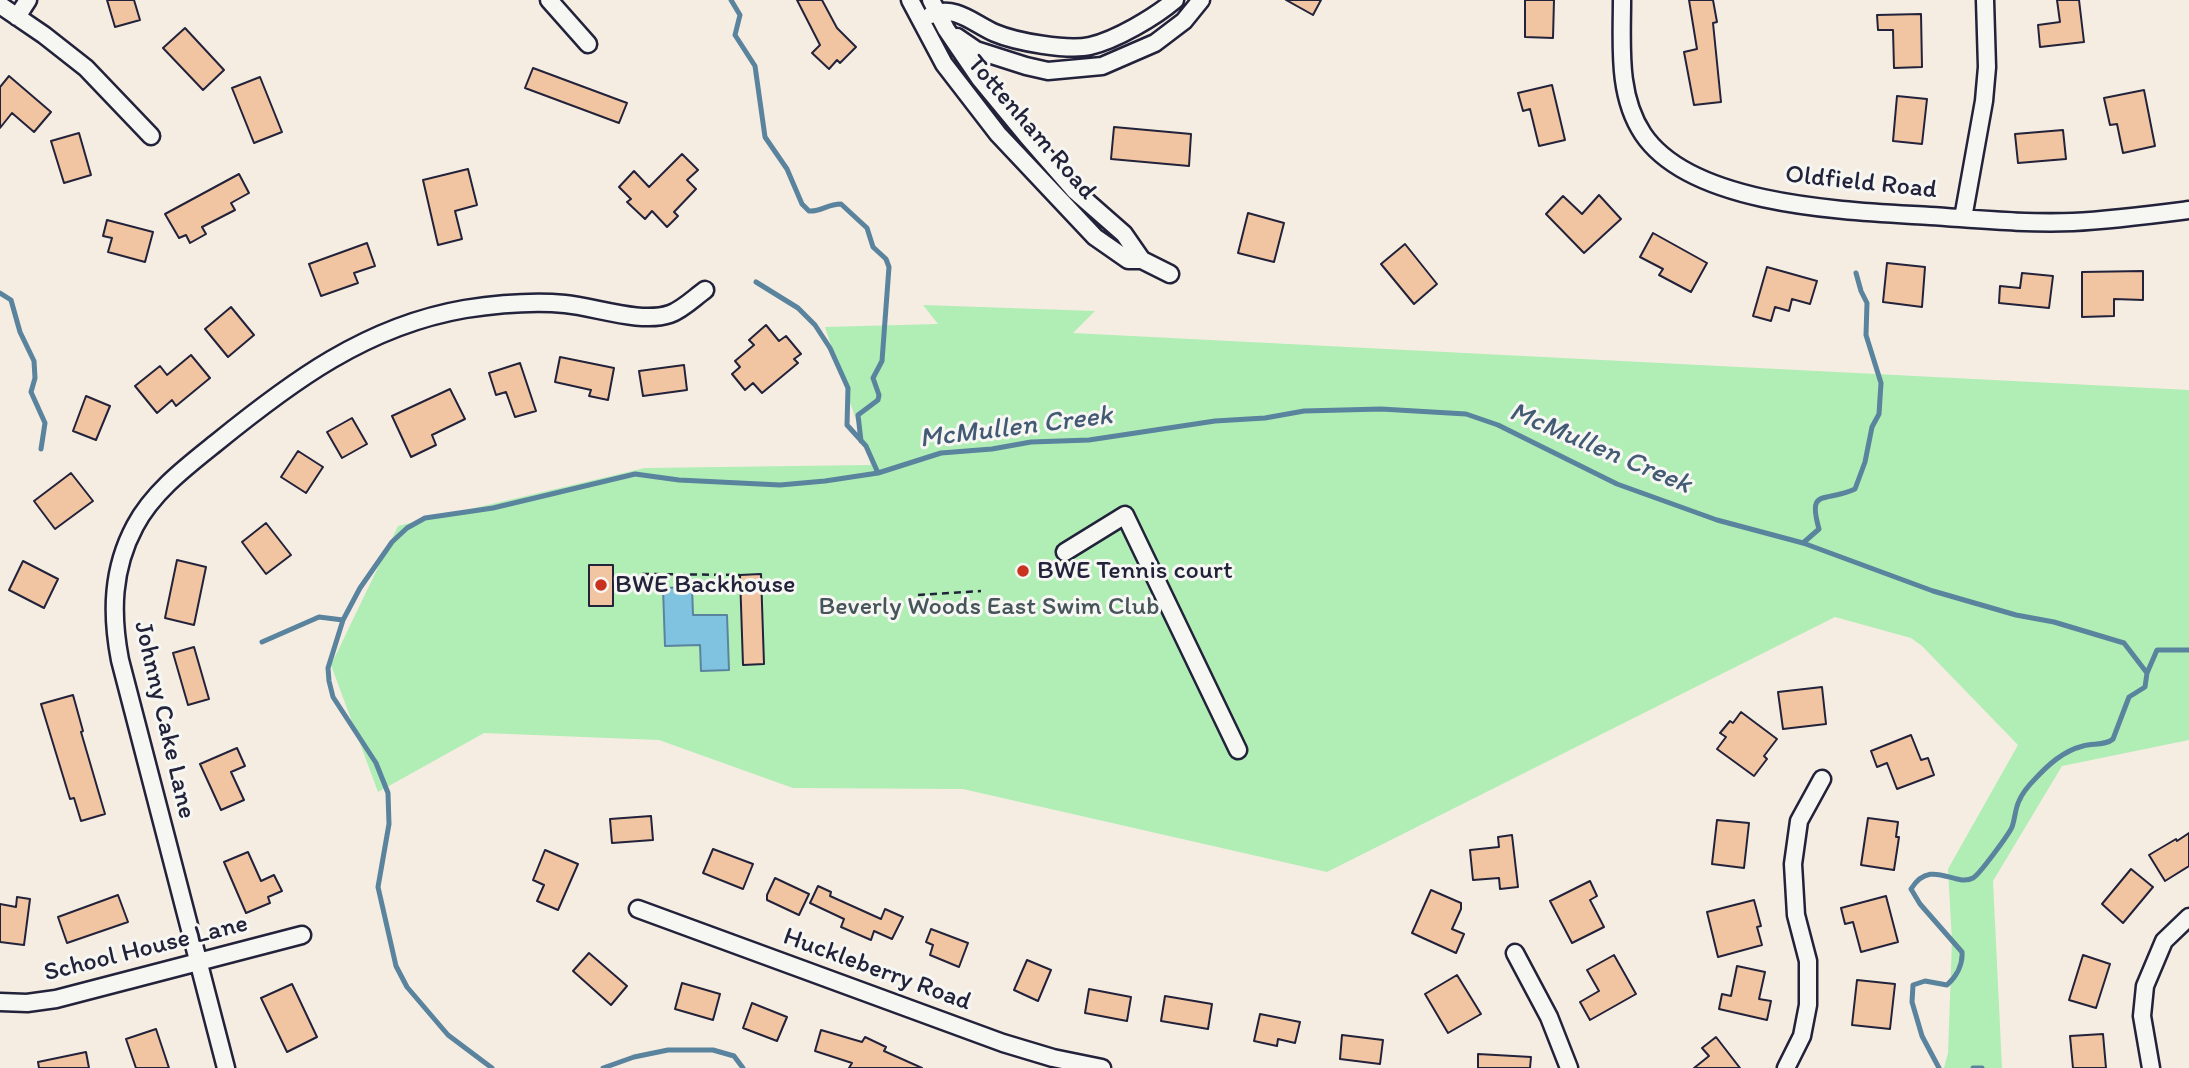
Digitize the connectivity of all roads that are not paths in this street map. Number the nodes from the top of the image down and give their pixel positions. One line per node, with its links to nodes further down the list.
1 (28, 0): 10 (street)
2 (549, 0): 13 (street)
3 (910, 0): 11 (street, Tottenham Road)
4 (1175, 0): 9 (street)
5 (1201, 0): 12 (street)
6 (1622, 0): 16 (street, Oldfield Road)
7 (1985, 0): 16 (street)
8 (0, 5): 10 (street)
9 (934, 6): 11 (street); 12 (street, Tottenham Road)
10 (17, 16): 14 (street)
11 (923, 27): 12 (street); 17 (street, Tottenham Road)
12 (946, 29): 17 (street, Tottenham Road)
13 (588, 44)
14 (152, 136)
15 (2189, 210): 16 (street, Oldfield Road)
16 (1963, 218)
17 (1142, 260): 18 (street, Tottenham Road)
18 (1170, 274)
19 (705, 290): 27 (street, Johnny Cake Lane)
20 (1065, 552): 21 (street)
21 (1237, 750)
22 (1822, 779): 32 (street)
23 (638, 909): 30 (street, Huckleberry Road)
24 (2189, 917): 33 (street)
25 (302, 935): 27 (street, School House Lane)
26 (1515, 953): 31 (street)
27 (199, 963): 28 (street, School House Lane); 29 (street, Johnny Cake Lane)
28 (0, 1002)
29 (226, 1068)
30 (1102, 1068)
31 (1569, 1068)
32 (1786, 1068)
33 (2151, 1068)

